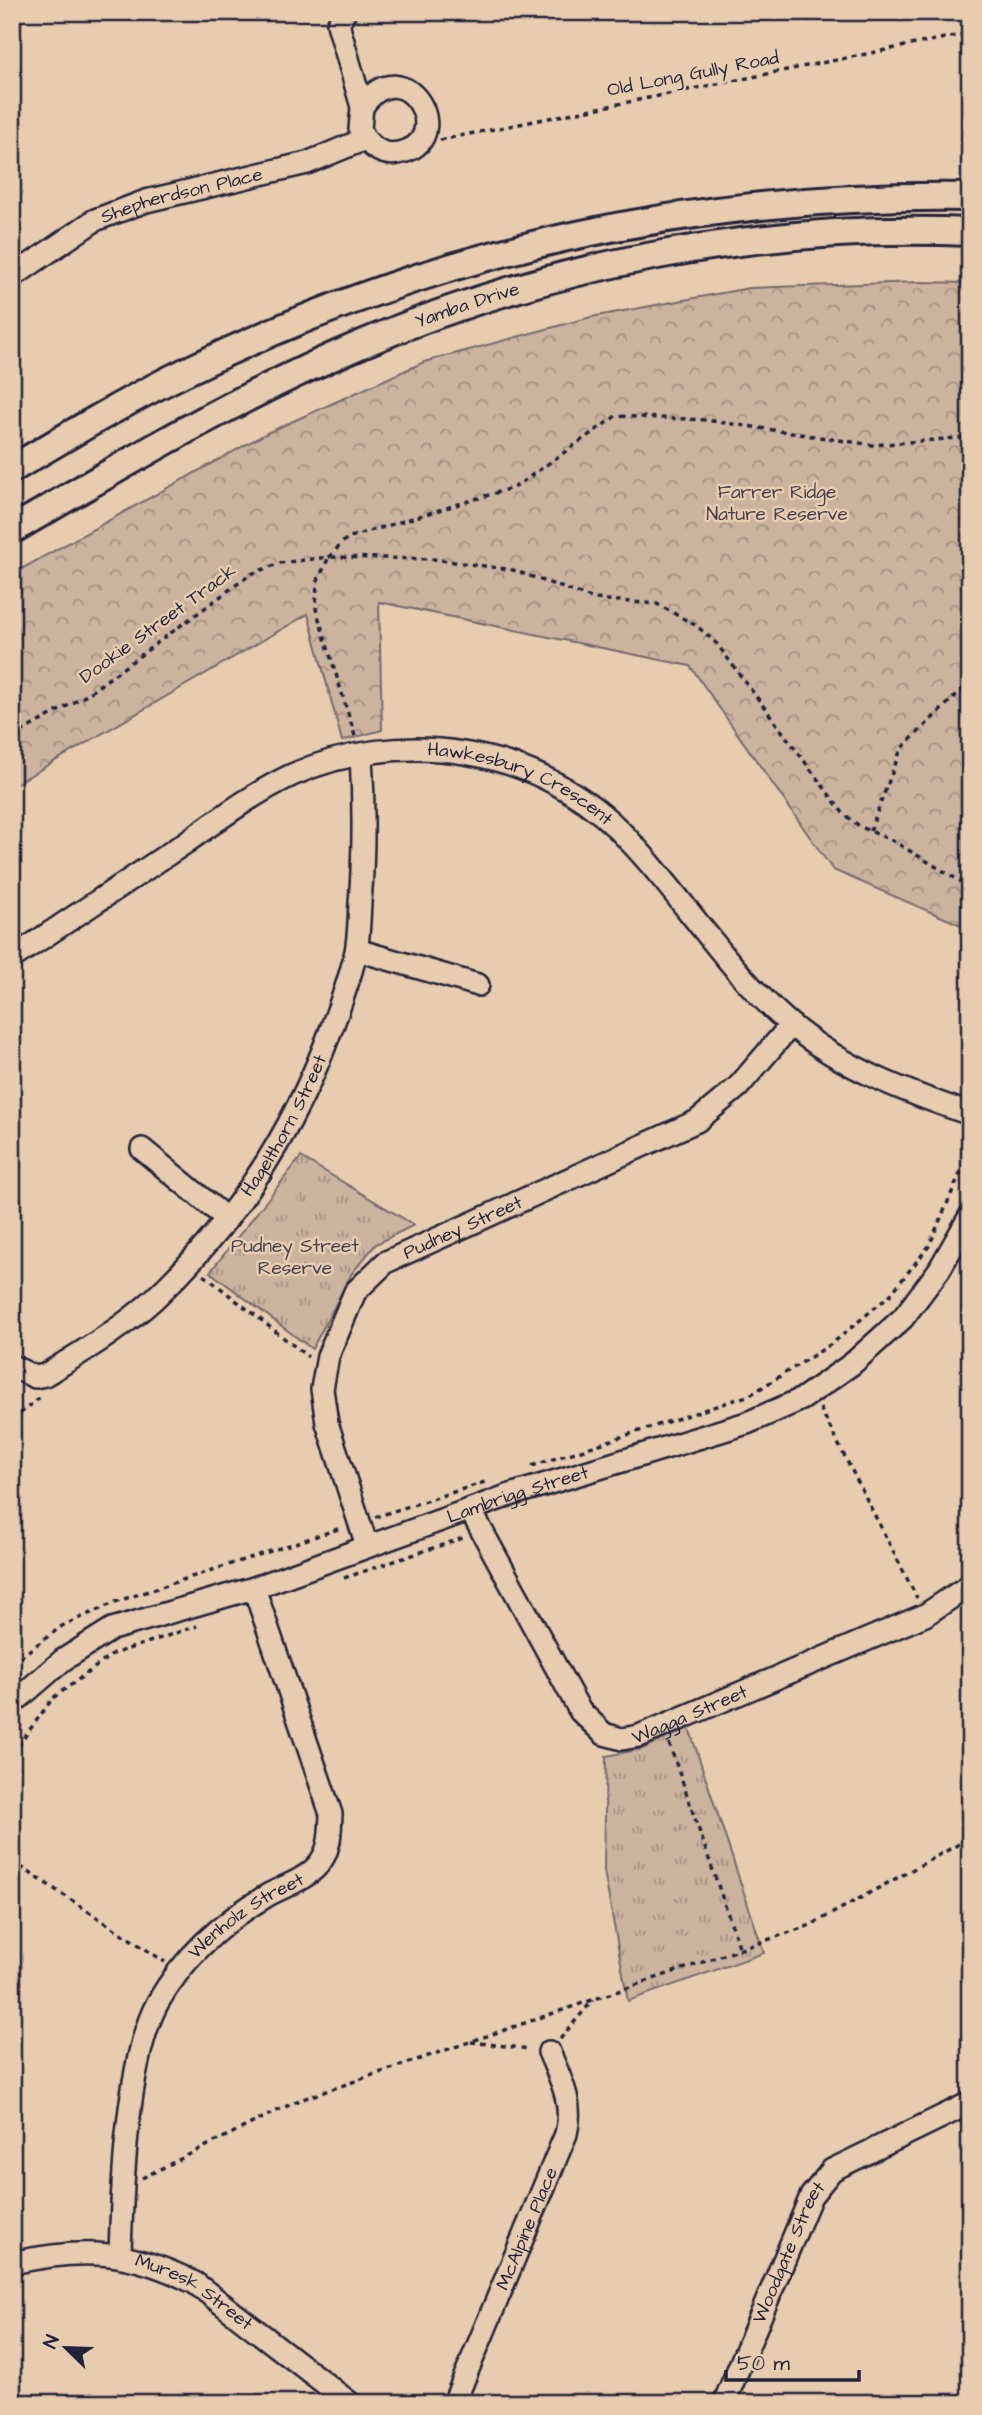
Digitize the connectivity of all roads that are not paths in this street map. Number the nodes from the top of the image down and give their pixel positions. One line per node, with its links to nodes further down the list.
1 (345, 12): 2 (street)
2 (362, 107): 3 (street); 3 (street)
3 (365, 139): 6 (street, Shepherdson Place)
4 (970, 197): 7 (main road, Yamba Drive)
5 (970, 232): 8 (main road, Yamba Drive)
6 (12, 277)
7 (12, 468)
8 (12, 530)
9 (361, 755): 10 (street, Hagelthorn Street); 11 (street, Hawkesbury Crescent); 13 (street, Hawkesbury Crescent)
10 (357, 950): 12 (street); 17 (street, Hagelthorn Street)
11 (12, 958)
12 (478, 985)
13 (791, 1025): 14 (street, Hawkesbury Crescent); 20 (street, Pudney Street)
14 (970, 1114)
15 (142, 1149): 17 (street)
16 (970, 1216): 19 (street, Lambrigg Street)
17 (227, 1219): 18 (street, Hagelthorn Street)
18 (12, 1366)
19 (471, 1511): 20 (street, Lambrigg Street); 21 (street, Wagga Street)
20 (359, 1549): 22 (street, Lambrigg Street)
21 (970, 1585)
22 (254, 1588): 23 (street, Lambrigg Street); 26 (street, Wenholz Street)
23 (12, 1704)
24 (549, 2052): 29 (street, McAlpine Place)
25 (970, 2103): 30 (street, Woodgate Street)
26 (120, 2254): 27 (street, Muresk Street); 28 (street, Muresk Street)
27 (12, 2263)
28 (350, 2403)
29 (454, 2403)
30 (724, 2403)

